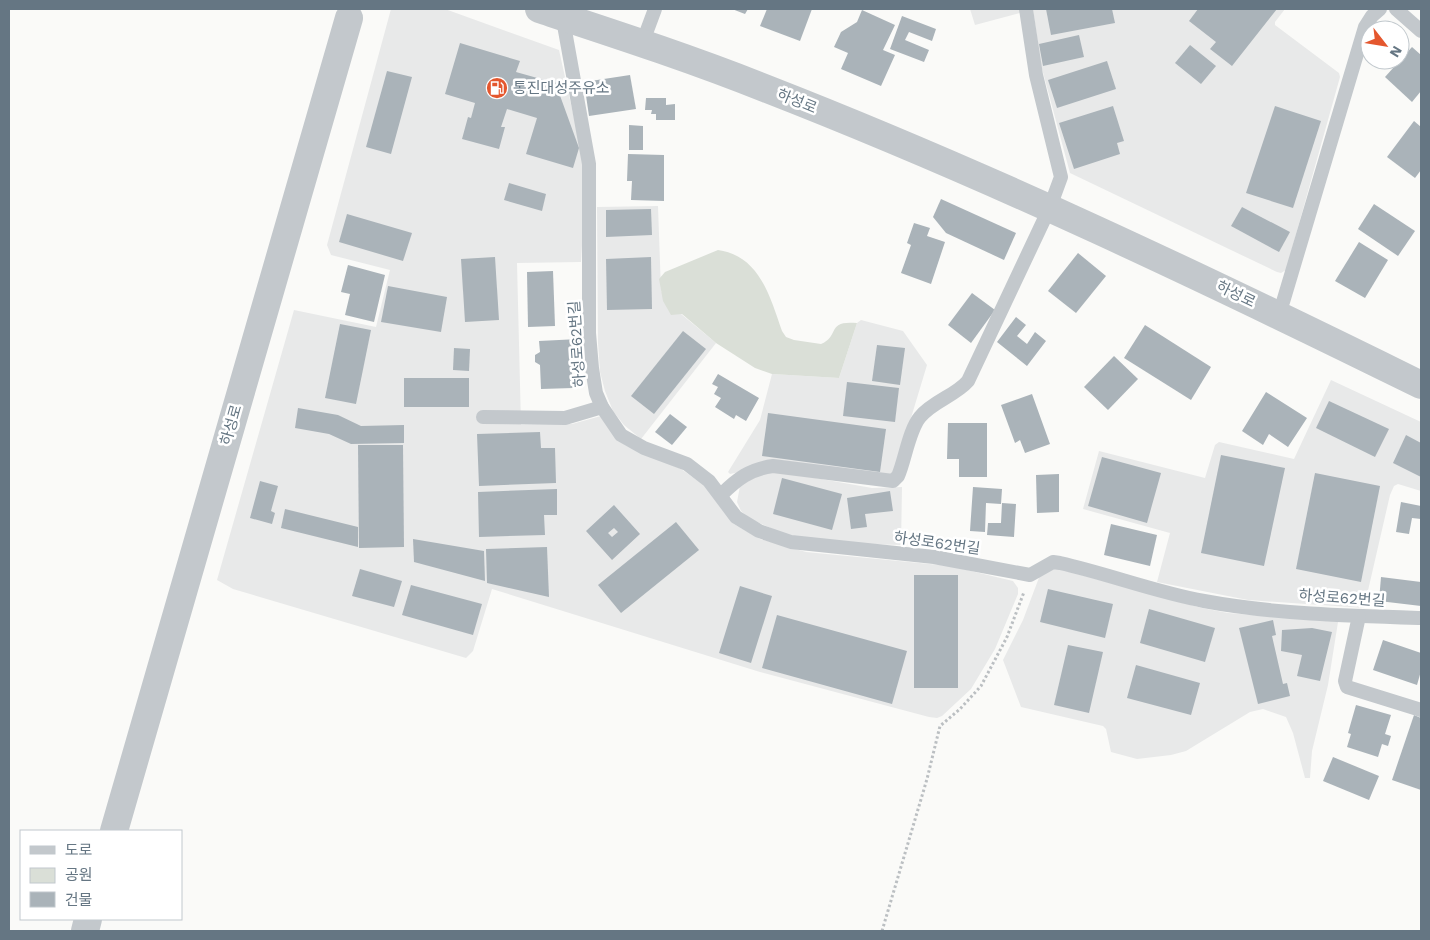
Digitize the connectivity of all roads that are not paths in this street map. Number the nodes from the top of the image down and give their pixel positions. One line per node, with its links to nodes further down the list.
1 (1026, 9): 8 (lane)
2 (1380, 9): 9 (lane)
3 (1396, 9): 7 (lane)
4 (559, 11): 6 (street, 하성로); 12 (lane, 하성로62번길)
5 (345, 12): 18 (street, 하성로)
6 (648, 28): 8 (street, 하성로)
7 (1421, 31)
8 (1052, 201): 9 (street, 하성로); 11 (street, 하성로); 14 (lane)
9 (1283, 302): 10 (street, 하성로)
10 (1421, 369)
11 (1421, 384)
12 (602, 407): 13 (lane); 14 (lane, 하성로62번길)
13 (483, 416)
14 (721, 495): 15 (lane, 하성로62번길)
15 (1359, 616): 16 (lane, 하성로62번길); 17 (lane)
16 (1421, 618)
17 (1421, 710)
18 (114, 830)

